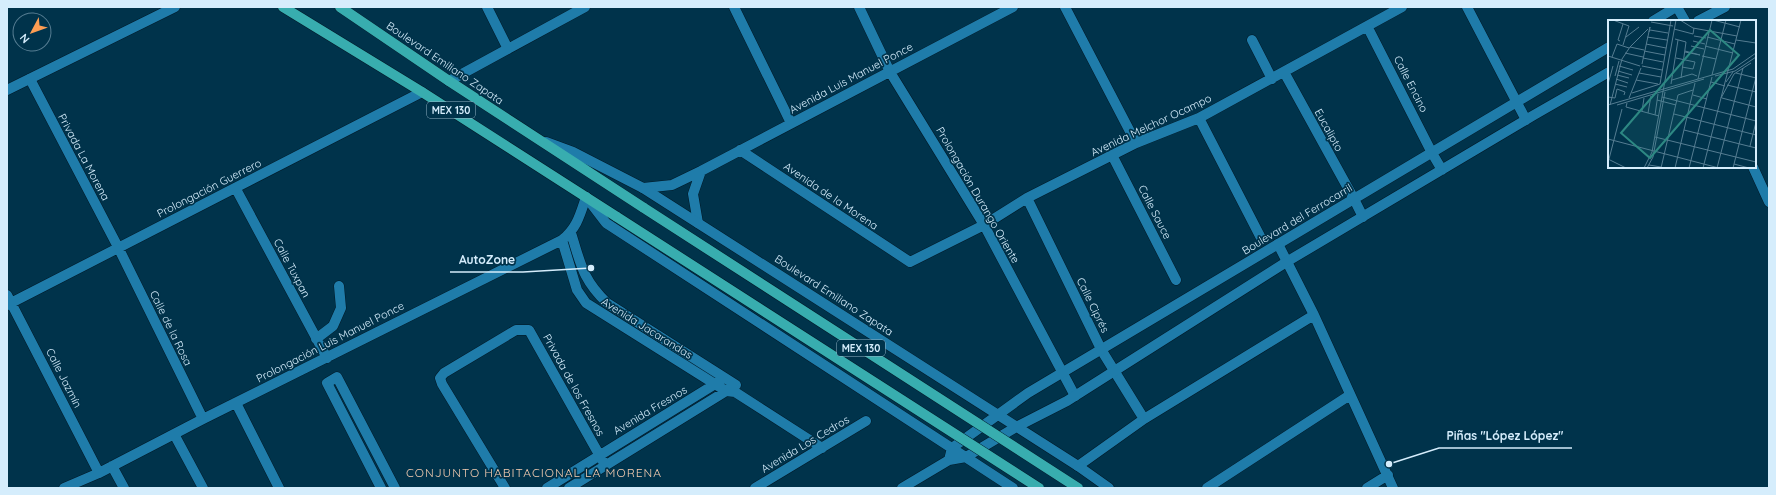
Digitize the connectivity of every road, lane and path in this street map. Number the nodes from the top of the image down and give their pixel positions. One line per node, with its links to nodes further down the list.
1 (175, 7): 24 (street)
2 (283, 7): 28 (main road, MEX 130)
3 (340, 7): 26 (main road, Boulevard Emiliano Zapata / MEX 130)
4 (487, 7): 20 (street)
5 (586, 7): 20 (street)
6 (734, 7): 32 (street)
7 (859, 7): 21 (street, Prolongación Durango Oriente)
8 (1013, 7): 21 (street, Avenida Luis Manuel Ponce)
9 (1066, 7): 34 (street)
10 (1402, 7): 17 (street, Avenida Melchor Ocampo)
11 (1467, 7): 29 (street)
12 (1677, 7): 14 (street); 15 (street)
13 (1725, 7): 16 (street)
14 (1655, 20)
15 (1684, 20)
16 (1700, 20)
17 (1367, 26): 22 (street, Avenida Melchor Ocampo); 36 (street, Calle Encino)
18 (1252, 40): 25 (street)
19 (1608, 48): 29 (street, Boulevard del Ferrocarril)
20 (508, 49): 26 (street)
21 (890, 72): 32 (street, Avenida Luis Manuel Ponce); 49 (street, Prolongación Durango Oriente)
22 (1284, 72): 25 (street, Avenida Melchor Ocampo); 45 (street, Eucalipto)
23 (1608, 73): 31 (street)
24 (30, 79): 27 (street); 54 (street, Privada La Morena)
25 (1272, 79): 30 (street, Avenida Melchor Ocampo)
26 (449, 81): 33 (main road, Boulevard Emiliano Zapata / MEX 130)
27 (7, 90)
28 (422, 92): 41 (street, Prolongación Guerrero); 43 (main road, MEX 130)
29 (1516, 102): 31 (street); 36 (street, Boulevard del Ferrocarril)
30 (1199, 118): 34 (street, Avenida Melchor Ocampo); 51 (street)
31 (1526, 120): 39 (street)
32 (791, 123): 35 (street, Avenida Luis Manuel Ponce)
33 (536, 138): 42 (street, Boulevard Emiliano Zapata); 101 (main road, Boulevard Emiliano Zapata / MEX 130, bridge)
34 (1136, 143): 37 (street, Avenida Melchor Ocampo)
35 (740, 150): 40 (street, Avenida Luis Manuel Ponce); 56 (street, Avenida de la Morena)
36 (1432, 153): 39 (street, Calle Encino); 45 (street, Boulevard del Ferrocarril)
37 (1112, 155): 44 (street, Avenida Melchor Ocampo); 57 (street, Calle Sauce)
38 (1753, 168): 46 (street)
39 (1442, 170): 47 (street)
40 (701, 171): 42 (street, Avenida Luis Manuel Ponce); 48 (street)
41 (236, 188): 54 (street, Prolongación Guerrero); 61 (street, Calle Tuxpan)
42 (643, 188): 48 (street, Boulevard Emiliano Zapata)
43 (586, 197): 50 (street, Prolongación Luis Manuel Ponce); 79 (street); 100 (main road, MEX 130, bridge)
44 (1027, 198): 49 (street, Avenida Melchor Ocampo); 62 (street, Calle Ciprés)
45 (1354, 199): 47 (street, Eucalipto); 53 (street, Boulevard del Ferrocarril)
46 (1769, 202)
47 (1363, 216): 55 (street)
48 (698, 223): 72 (street, Boulevard Emiliano Zapata)
49 (984, 225): 56 (street, Avenida Melchor Ocampo); 65 (street, Prolongación Durango Oriente)
50 (571, 233): 52 (street, Prolongación Luis Manuel Ponce); 66 (street, Avenida Jacarandas)
51 (1261, 238)
52 (562, 240): 63 (street, Prolongación Luis Manuel Ponce); 67 (street, Avenida Jacarandas)
53 (1278, 244): 55 (street); 62 (street, Boulevard del Ferrocarril)
54 (118, 247): 59 (street, Prolongación Guerrero); 73 (street, Calle de la Rosa)
55 (1288, 261): 60 (street); 64 (street)
56 (910, 262)
57 (1176, 280)
58 (338, 286): 61 (street)
59 (8, 301): 86 (street, Calle Jazmín)
60 (1314, 315): 69 (street); 74 (street)
61 (316, 339): 63 (street, Calle Tuxpan)
62 (1102, 351): 64 (street, Calle Ciprés); 65 (street, Boulevard del Ferrocarril)
63 (327, 358): 71 (street, Prolongación Luis Manuel Ponce)
64 (1115, 370): 70 (street); 74 (street, Calle Ciprés)
65 (1063, 374): 70 (street, Prolongación Durango Oriente); 72 (street, Boulevard del Ferrocarril)
66 (726, 378): 67 (street, Avenida Fresnos); 68 (street, Avenida Jacarandas)
67 (716, 384): 68 (street, Avenida Jacarandas); 80 (street, Avenida Fresnos)
68 (732, 389): 78 (street, Avenida Jacarandas); 83 (street)
69 (1350, 395): 87 (street); 103 (street)
70 (1075, 396): 76 (street)
71 (236, 403): 73 (street, Prolongación Luis Manuel Ponce); 91 (street)
72 (999, 415): 76 (street, Boulevard Emiliano Zapata); 79 (street, Boulevard del Ferrocarril)
73 (203, 419): 77 (street, Prolongación Luis Manuel Ponce)
74 (1144, 419): 85 (street)
75 (866, 421): 78 (street, Avenida Los Cedros)
76 (1016, 427): 81 (street); 85 (street, Boulevard Emiliano Zapata)
77 (174, 434): 84 (street, Prolongación Luis Manuel Ponce); 90 (street)
78 (822, 448): 97 (street, Avenida Los Cedros)
79 (952, 448): 81 (street); 82 (street)
80 (599, 456): 83 (street, Privada de los Fresnos); 94 (street, Privada de los Fresnos); 95 (street, Avenida Fresnos)
81 (966, 457): 82 (street); 99 (street)
82 (949, 460): 98 (street)
83 (605, 465): 96 (street)
84 (112, 466): 86 (street, Prolongación Luis Manuel Ponce); 89 (street)
85 (1078, 466): 102 (street, Boulevard Emiliano Zapata)
86 (99, 473): 88 (street, Prolongación Luis Manuel Ponce)
87 (1388, 475): 104 (street); 105 (street)
88 (64, 488)
89 (124, 488)
90 (203, 488)
91 (279, 488)
92 (381, 488): 93 (street)
93 (395, 488)
94 (504, 488)
95 (547, 488)
96 (569, 488)
97 (755, 488)
98 (902, 488)
99 (1013, 488)
100 (1039, 488)
101 (1078, 488)
102 (1109, 488)
103 (1206, 488)
104 (1368, 488)
105 (1393, 488)

